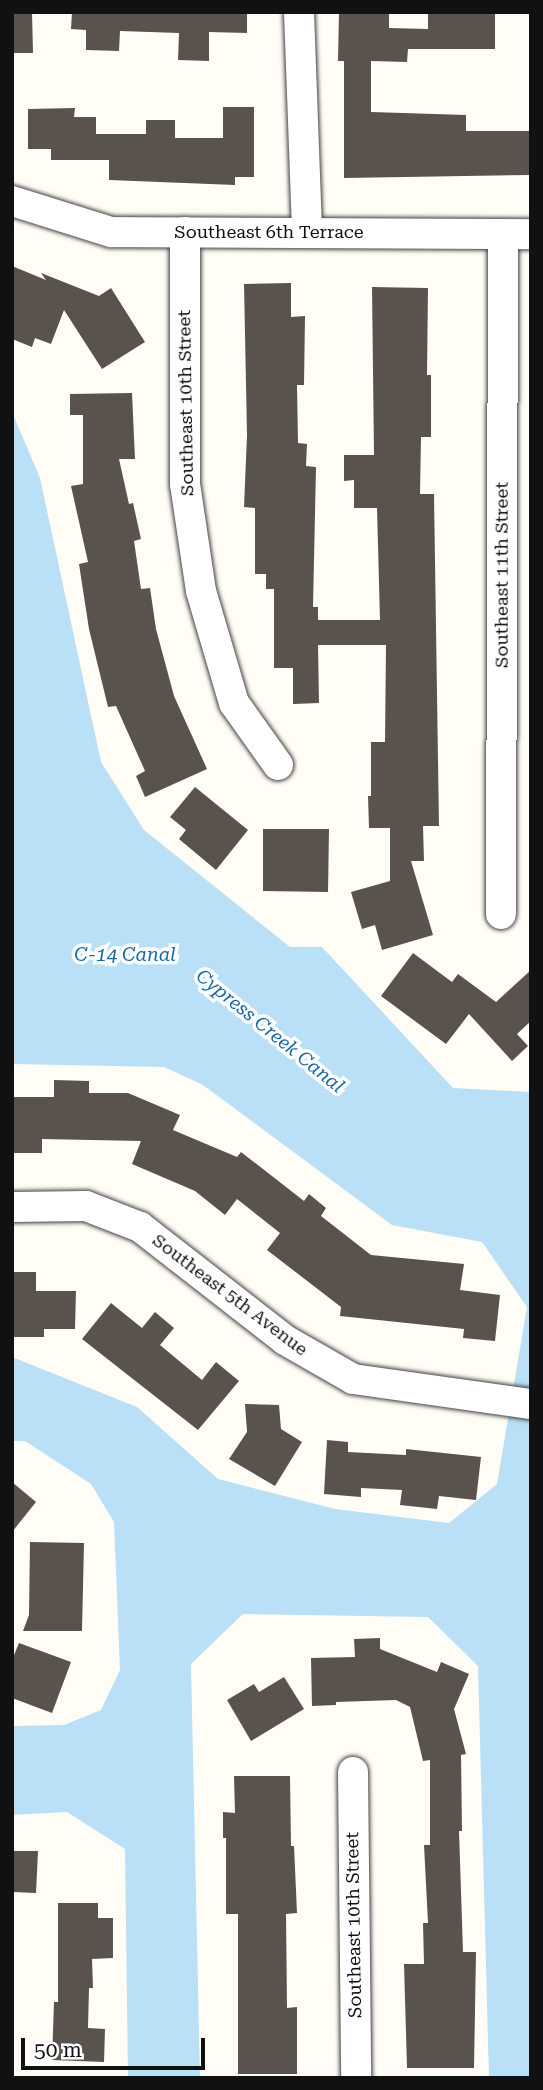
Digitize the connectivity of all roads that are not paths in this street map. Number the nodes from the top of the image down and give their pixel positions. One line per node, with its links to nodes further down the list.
1 (299, 12): 3 (street)
2 (12, 201): 4 (street, Southeast 6th Terrace)
3 (307, 231): 4 (street, Southeast 6th Terrace); 5 (street, Southeast 6th Terrace)
4 (185, 232): 6 (street, Southeast 10th Street)
5 (517, 235): 7 (street, Southeast 11th Street)
6 (278, 765)
7 (501, 914)
8 (12, 1207): 9 (street, Southeast 5th Avenue)
9 (531, 1404)
10 (352, 1772): 11 (street, Southeast 10th Street)
11 (356, 2078)

